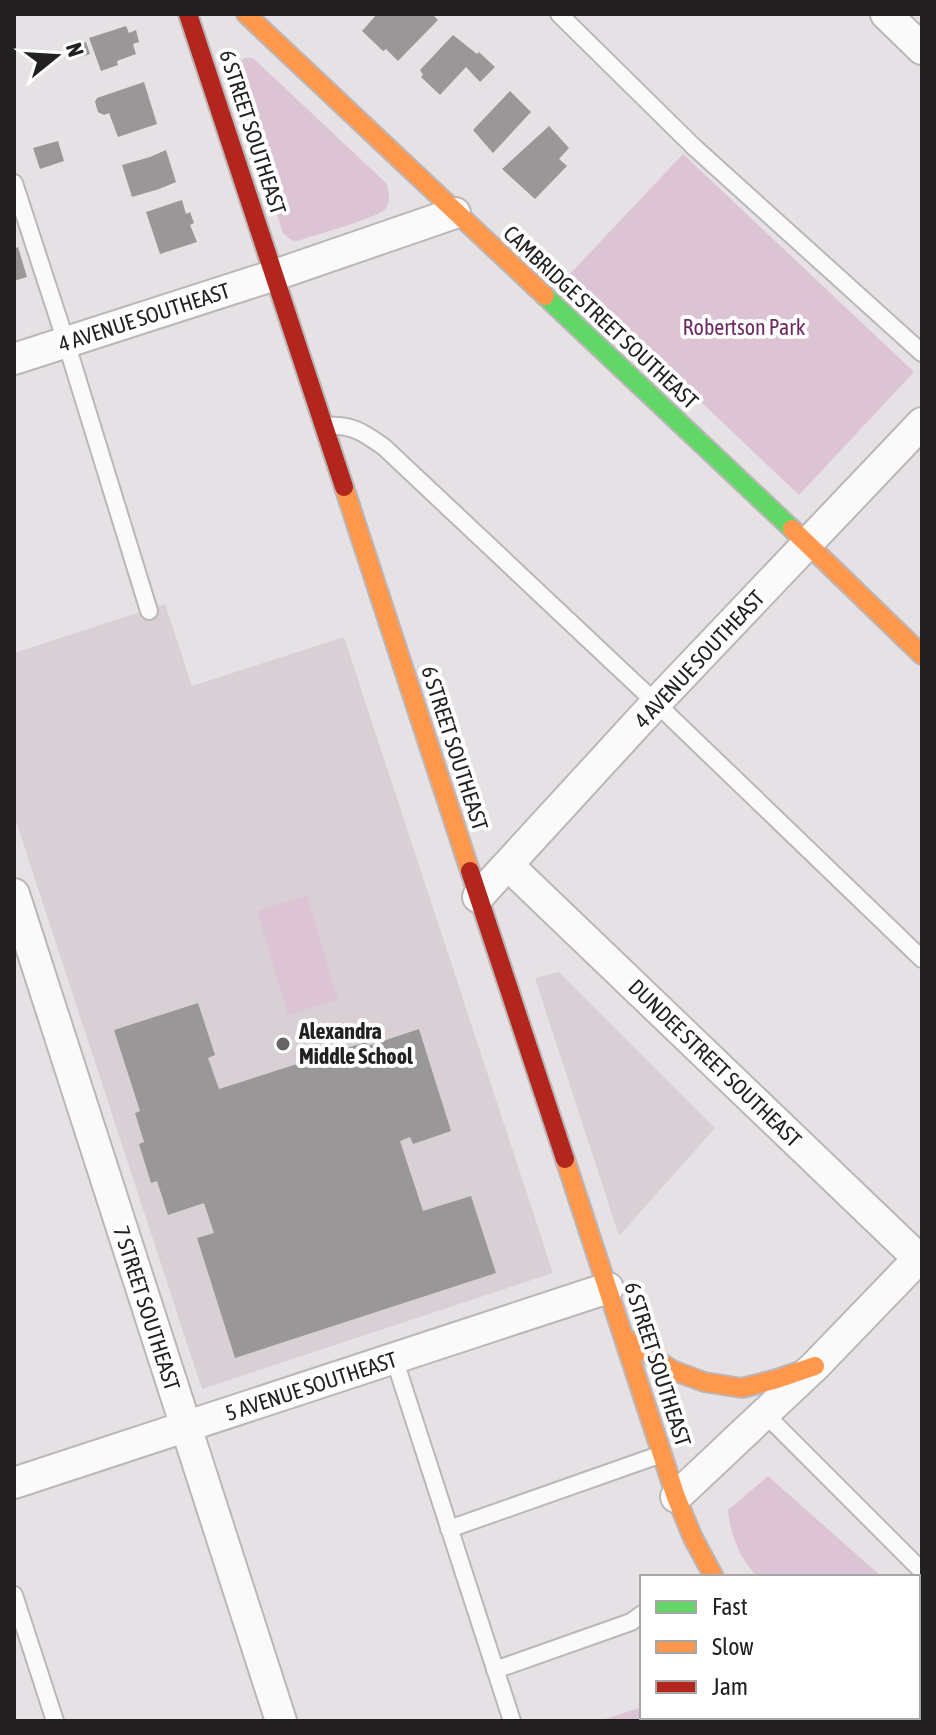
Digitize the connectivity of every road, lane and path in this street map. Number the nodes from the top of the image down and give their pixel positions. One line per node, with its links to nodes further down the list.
1 (188, 14): 8 (street, 6 STREET SOUTHEAST)
2 (246, 14): 7 (street, CAMBRIDGE STREET SOUTHEAST)
3 (559, 14): 10 (lane)
4 (886, 14): 5 (street)
5 (922, 49)
6 (14, 183): 9 (lane)
7 (455, 213): 8 (street, 4 AVENUE SOUTHEAST); 14 (street, CAMBRIDGE STREET SOUTHEAST)
8 (275, 275): 9 (street, 4 AVENUE SOUTHEAST); 13 (street, 6 STREET SOUTHEAST)
9 (66, 342): 11 (street, 4 AVENUE SOUTHEAST); 15 (lane)
10 (922, 353)
11 (14, 359)
12 (922, 423): 14 (street, 4 AVENUE SOUTHEAST)
13 (324, 427): 17 (lane); 20 (street, 6 STREET SOUTHEAST)
14 (808, 544): 16 (street, CAMBRIDGE STREET SOUTHEAST); 17 (street, 4 AVENUE SOUTHEAST)
15 (149, 611)
16 (922, 655)
17 (656, 703): 18 (street, 4 AVENUE SOUTHEAST); 21 (lane)
18 (508, 865): 20 (street, 4 AVENUE SOUTHEAST); 22 (street, DUNDEE STREET SOUTHEAST)
19 (14, 894): 28 (street, 7 STREET SOUTHEAST)
20 (478, 897): 23 (street, 6 STREET SOUTHEAST)
21 (922, 959)
22 (921, 1258): 26 (street)
23 (608, 1288): 24 (street, 6 STREET SOUTHEAST); 25 (street, 5 AVENUE SOUTHEAST)
24 (625, 1338): 26 (street); 29 (street, 6 STREET SOUTHEAST)
25 (394, 1358): 28 (street, 5 AVENUE SOUTHEAST); 32 (lane)
26 (815, 1366): 27 (street)
27 (765, 1414): 31 (street); 33 (lane)
28 (186, 1427): 30 (street, 5 AVENUE SOUTHEAST); 39 (street, 7 STREET SOUTHEAST)
29 (662, 1454): 31 (street, 6 STREET SOUTHEAST); 32 (lane)
30 (14, 1483)
31 (676, 1497): 34 (street, 6 STREET SOUTHEAST)
32 (449, 1529): 37 (lane)
33 (922, 1571)
34 (705, 1574)
35 (14, 1595): 38 (lane)
36 (640, 1615): 37 (lane)
37 (495, 1670): 40 (lane)
38 (55, 1721)
39 (281, 1721)
40 (512, 1721)

